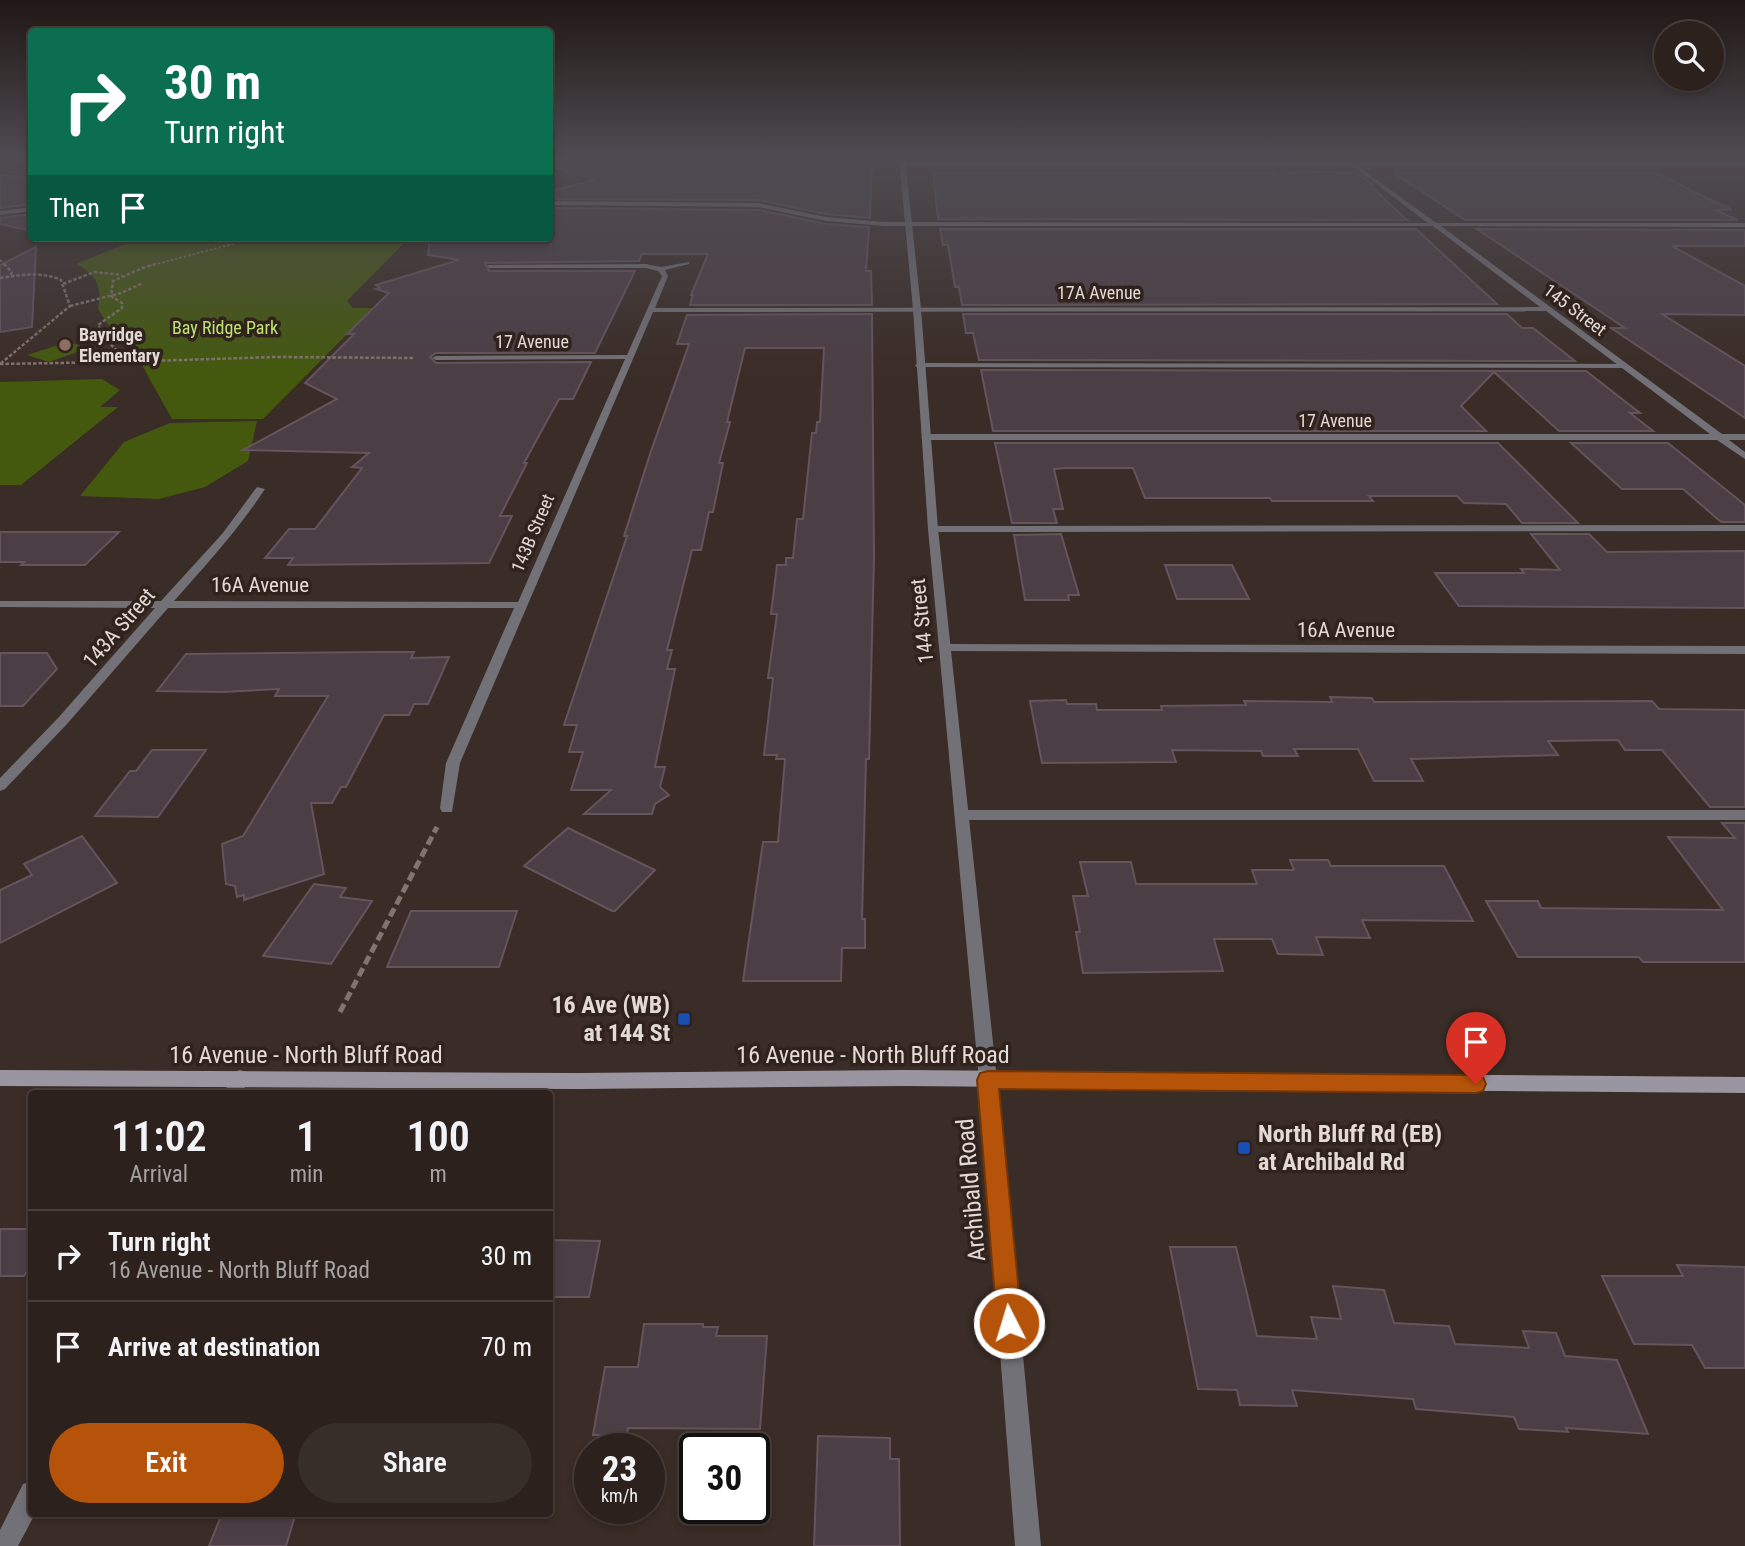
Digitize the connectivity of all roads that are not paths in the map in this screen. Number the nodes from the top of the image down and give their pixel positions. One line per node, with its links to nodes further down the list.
1 (910, 230): 6 (street, 144 Street)
2 (1441, 230): 7 (street, 145 Street)
3 (687, 263): 5 (street)
4 (489, 266): 5 (street)
5 (663, 272): 8 (street, 143B Street)
6 (917, 309): 7 (street, 17A Avenue); 8 (street, 17A Avenue); 11 (street, 144 Street)
7 (1547, 309): 12 (street, 145 Street)
8 (650, 310): 9 (street, 143B Street)
9 (628, 357): 10 (street, 17 Avenue); 22 (street, 143B Street)
10 (436, 358)
11 (919, 365): 12 (street); 13 (street, 144 Street)
12 (1624, 366): 14 (street, 145 Street)
13 (926, 436): 14 (street, 17 Avenue); 18 (street, 144 Street)
14 (1720, 437): 15 (street, 17 Avenue); 16 (street, 145 Street)
15 (1745, 437)
16 (1745, 456)
17 (260, 489): 21 (street, 143A Street)
18 (933, 528): 19 (street); 23 (street, 144 Street)
19 (1745, 528)
20 (0, 604): 21 (street, 16A Avenue)
21 (165, 604): 22 (street, 16A Avenue); 25 (street, 143A Street)
22 (521, 605): 26 (street, 143B Street)
23 (946, 648): 24 (street, 16A Avenue); 27 (street, 144 Street)
24 (1745, 650)
25 (0, 786)
26 (447, 808)
27 (961, 815): 28 (street); 30 (street, 144 Street)
28 (1745, 815)
29 (0, 1078): 32 (main road, 16 Avenue - North Bluff Road)
30 (988, 1080): 31 (main road, 16 Avenue - North Bluff Road); 32 (main road, 16 Avenue - North Bluff Road); 35 (street, Archibald Road)
31 (1745, 1085)
32 (237, 1086)
33 (28, 1501): 34 (street)
34 (5, 1546)
35 (1028, 1546)

